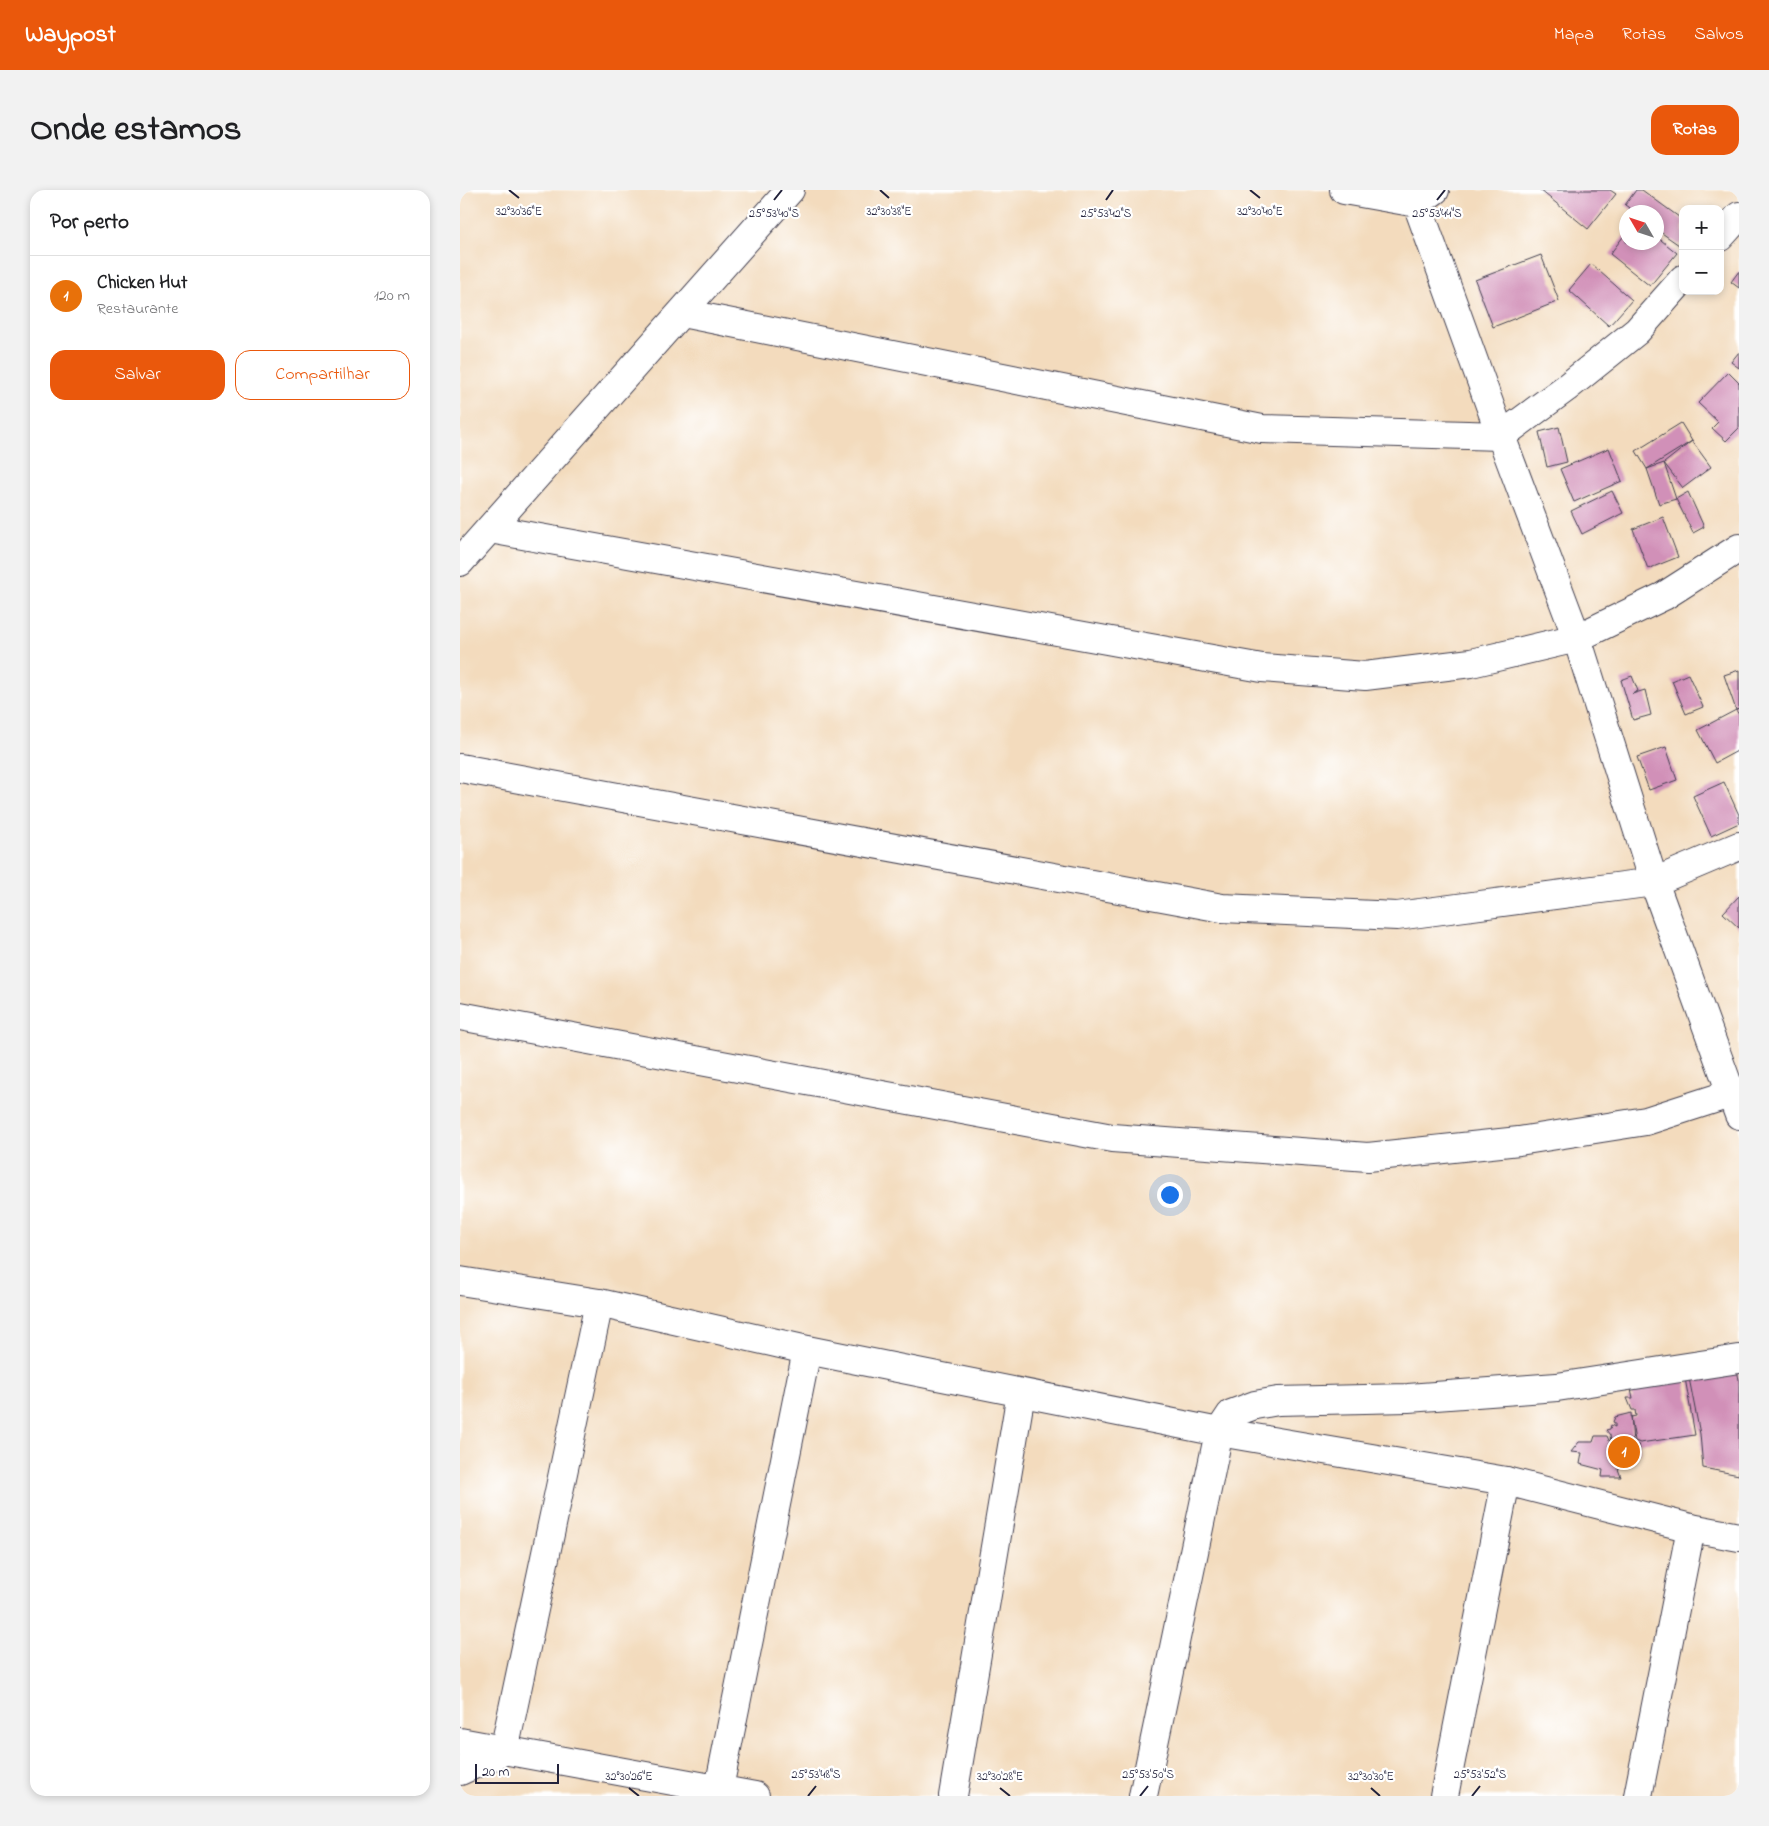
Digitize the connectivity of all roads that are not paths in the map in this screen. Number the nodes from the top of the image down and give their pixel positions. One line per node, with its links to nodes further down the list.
1 (790, 190): 7 (street)
2 (1344, 190): 3 (street)
3 (1421, 194): 8 (street)
4 (1739, 216): 5 (street)
5 (1724, 233)
6 (1679, 284): 8 (street)
7 (682, 313): 8 (street); 9 (street)
8 (1501, 436): 12 (street)
9 (490, 529): 11 (street); 12 (street)
10 (1739, 548): 12 (street)
11 (460, 562)
12 (1577, 638): 15 (street)
13 (460, 768): 15 (street)
14 (1739, 846): 15 (street)
15 (1654, 882): 17 (street)
16 (460, 1016): 17 (street)
17 (1736, 1100)
18 (460, 1282): 19 (street)
19 (598, 1303): 20 (street); 28 (street)
20 (807, 1350): 22 (street); 30 (street)
21 (1739, 1359): 23 (street)
22 (1021, 1394): 23 (street); 32 (street)
23 (1219, 1432): 24 (street); 33 (street)
24 (1506, 1481): 25 (street); 34 (street)
25 (1691, 1528): 26 (street); 35 (street)
26 (1739, 1537)
27 (460, 1742): 28 (street)
28 (504, 1751): 29 (street); 30 (street)
29 (460, 1771)
30 (704, 1790): 31 (street)
31 (755, 1796)
32 (953, 1796)
33 (1143, 1796)
34 (1444, 1796)
35 (1638, 1796)

